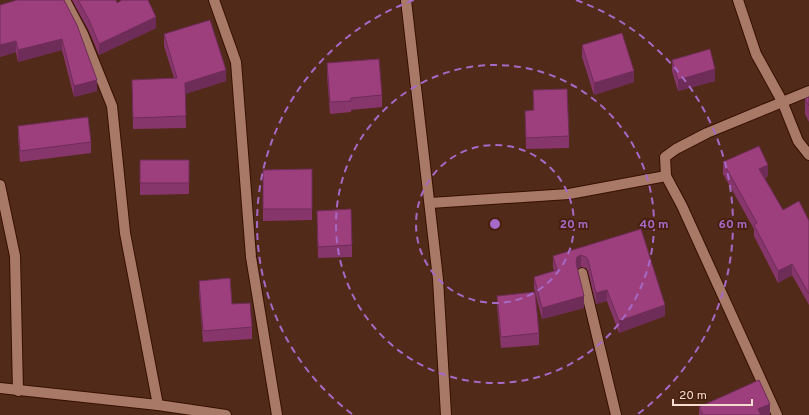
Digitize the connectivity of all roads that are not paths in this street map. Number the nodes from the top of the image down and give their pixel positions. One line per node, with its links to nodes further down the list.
1 (65, 0): 14 (street)
2 (214, 0): 16 (street)
3 (406, 0): 10 (street)
4 (738, 0): 6 (street)
5 (809, 91): 6 (street)
6 (782, 101): 7 (street); 8 (street)
7 (809, 155)
8 (666, 176): 10 (street); 19 (street)
9 (0, 185): 13 (street)
10 (430, 203): 17 (street)
11 (582, 273): 18 (street)
12 (0, 388): 13 (street)
13 (18, 391): 14 (street)
14 (158, 405): 15 (street)
15 (226, 415)
16 (277, 415)
17 (446, 415)
18 (616, 415)
19 (777, 415)

